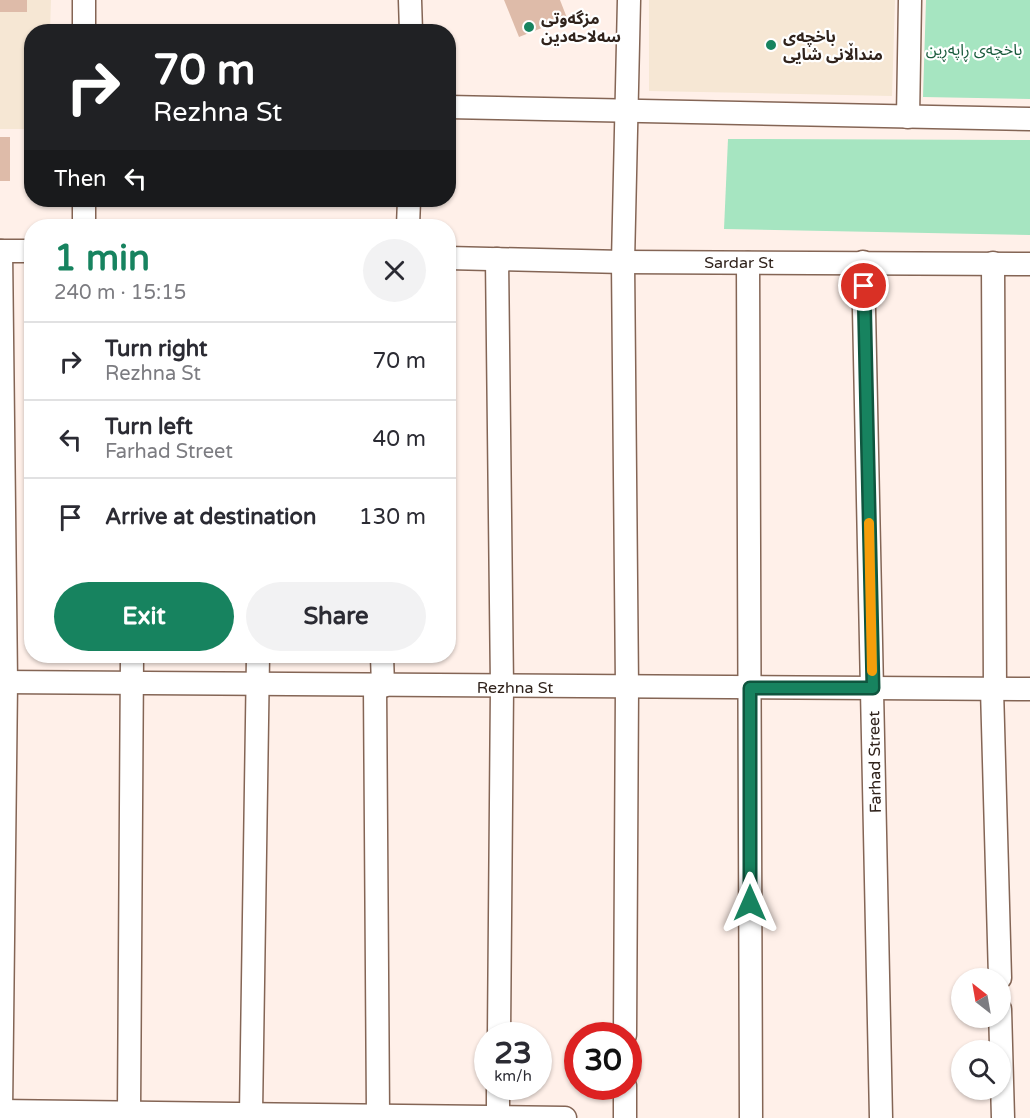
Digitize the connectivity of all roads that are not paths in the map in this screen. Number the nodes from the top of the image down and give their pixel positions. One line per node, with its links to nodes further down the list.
1 (84, 0): 5 (street)
2 (410, 0): 6 (street)
3 (629, 0): 8 (street)
4 (910, 0): 9 (street)
5 (84, 24)
6 (411, 24)
7 (456, 107): 8 (street)
8 (629, 111): 9 (street); 15 (street)
9 (908, 117): 10 (street)
10 (1030, 119)
11 (0, 251): 12 (street); 23 (street)
12 (24, 251)
13 (456, 258): 14 (street, Sardar St)
14 (497, 259): 15 (street, Sardar St); 27 (street)
15 (623, 262): 16 (street, Sardar St); 28 (street)
16 (748, 262): 17 (street, Sardar St); 29 (street)
17 (863, 262): 18 (street, Sardar St); 30 (street, Farhad Street)
18 (993, 263): 19 (street, Sardar St); 31 (street)
19 (1030, 264)
20 (132, 663): 24 (street)
21 (258, 663): 25 (street)
22 (381, 663): 26 (street)
23 (3, 682): 24 (street, Rezhna St); 39 (street)
24 (133, 684): 25 (street, Rezhna St); 40 (street)
25 (258, 685): 26 (street, Rezhna St); 41 (street)
26 (379, 686): 27 (street, Rezhna St); 42 (street)
27 (502, 687): 28 (street, Rezhna St); 34 (street)
28 (627, 687): 29 (street, Rezhna St); 35 (street)
29 (750, 688): 30 (street, Rezhna St); 46 (street)
30 (873, 688): 31 (street, Rezhna St); 47 (street, Farhad Street)
31 (994, 689): 32 (street, Rezhna St); 33 (street)
32 (1030, 689)
33 (1000, 968)
34 (499, 1022)
35 (625, 1022)
36 (1000, 1028): 48 (street)
37 (498, 1100): 43 (street)
38 (625, 1100): 45 (street)
39 (1, 1111): 40 (street)
40 (129, 1112): 41 (street)
41 (251, 1113): 42 (street)
42 (378, 1114): 43 (street)
43 (498, 1118): 44 (street)
44 (565, 1118)
45 (625, 1118)
46 (751, 1118)
47 (881, 1118)
48 (1003, 1118)

